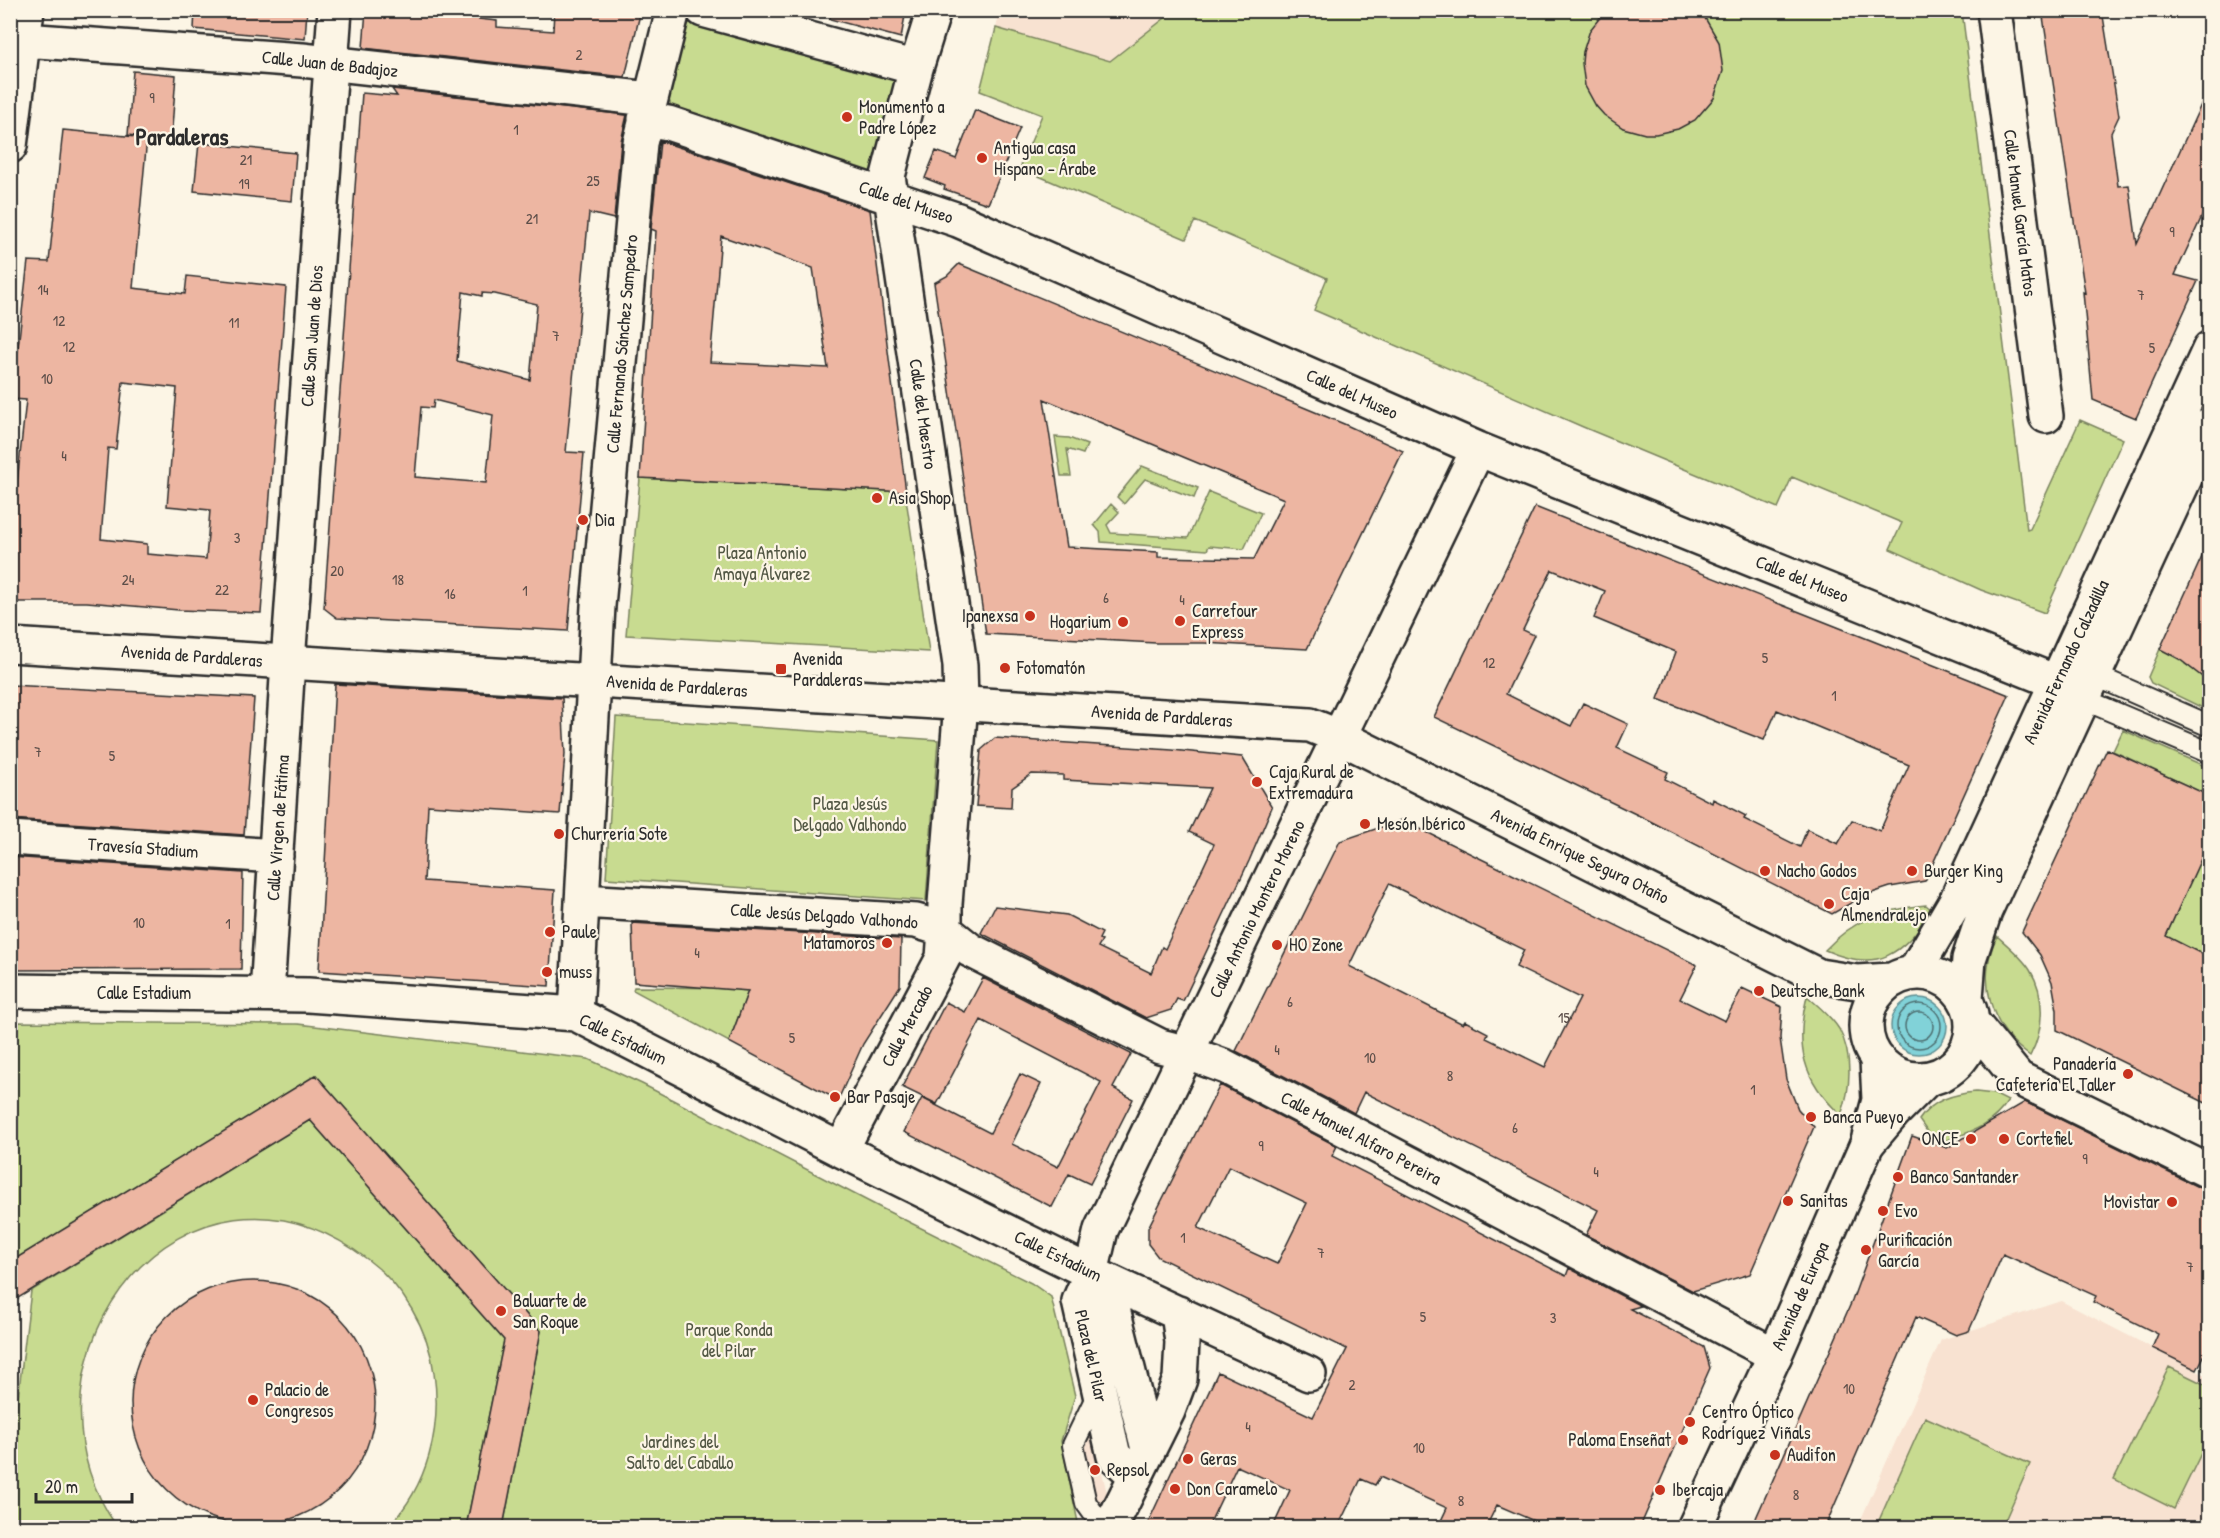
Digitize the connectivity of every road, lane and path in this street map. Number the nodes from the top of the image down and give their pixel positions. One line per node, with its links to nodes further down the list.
1 (334, 10): 7 (street, Calle San Juan de Dios)
2 (673, 10): 9 (street, Calle Fernando Sánchez Sampedro)
3 (703, 10): 8 (street)
4 (934, 10): 8 (street, Calle del Maestro)
5 (1994, 10): 13 (street, Calle Manuel García Matos)
6 (20, 30): 7 (street, Calle Juan de Badajoz); 10 (street)
7 (330, 64): 9 (street, Calle Juan de Badajoz); 17 (street, Calle San Juan de Dios)
8 (916, 68): 11 (street, Calle del Maestro)
9 (647, 109): 11 (street, Calle del Museo); 18 (street, Calle Fernando Sánchez Sampedro)
10 (10, 146)
11 (891, 197): 15 (street, Calle del Museo); 20 (street, Calle del Maestro)
12 (2210, 348): 19 (street, Avenida Fernando Calzadilla)
13 (2046, 416)
14 (2210, 424): 19 (street, Avenida Fernando Calzadilla)
15 (1478, 449): 19 (street, Calle del Museo); 22 (street, Calle Antonio Montero Moreno)
16 (10, 645): 17 (street, Avenida de Pardaleras)
17 (288, 662): 18 (street, Avenida de Pardaleras); 25 (street, Calle Virgen de Fátima)
18 (593, 680): 20 (street, Avenida de Pardaleras); 26 (street)
19 (2078, 685): 21 (lane); 23 (lane); 28 (street, Avenida Fernando Calzadilla); 31 (street, Avenida Fernando Calzadilla)
20 (961, 703): 22 (street, Avenida de Pardaleras); 27 (street, Calle Jesús Delgado Valhondo)
21 (2210, 726)
22 (1341, 737): 28 (street, Avenida Enrique Segura Otaño); 33 (street, Calle Antonio Montero Moreno)
23 (2210, 753)
24 (10, 838): 25 (street, Travesía Stadium)
25 (276, 856): 30 (street, Calle Virgen de Fátima)
26 (582, 901): 27 (street, Calle Jesús Delgado Valhondo); 32 (street)
27 (945, 930): 33 (street, Calle Manuel Alfaro Pereira); 37 (street, Calle Mercado)
28 (1903, 976): 31 (street); 34 (street)
29 (10, 992): 30 (street, Calle Estadium)
30 (267, 994): 32 (street, Calle Estadium)
31 (1969, 1011): 35 (street); 38 (street)
32 (576, 1014): 37 (street, Calle Estadium)
33 (1188, 1053): 39 (street, Calle Antonio Montero Moreno); 41 (street, Calle Manuel Alfaro Pereira)
34 (1878, 1060): 35 (street); 36 (street)
35 (1927, 1079): 36 (street, Avenida de Europa)
36 (1867, 1144): 41 (street, Avenida de Europa)
37 (841, 1150): 39 (street, Calle Estadium)
38 (2210, 1172)
39 (1091, 1273): 40 (street, Calle Estadium); 43 (street, Plaza del Pilar); 44 (street, Plaza del Pilar)
40 (1178, 1313): 42 (street); 44 (street)
41 (1775, 1354): 47 (street, Avenida de Europa)
42 (1309, 1374)
43 (1099, 1391): 44 (street, Plaza del Pilar); 45 (lane)
44 (1141, 1462): 46 (street)
45 (1104, 1527)
46 (1110, 1527)
47 (1694, 1527)

